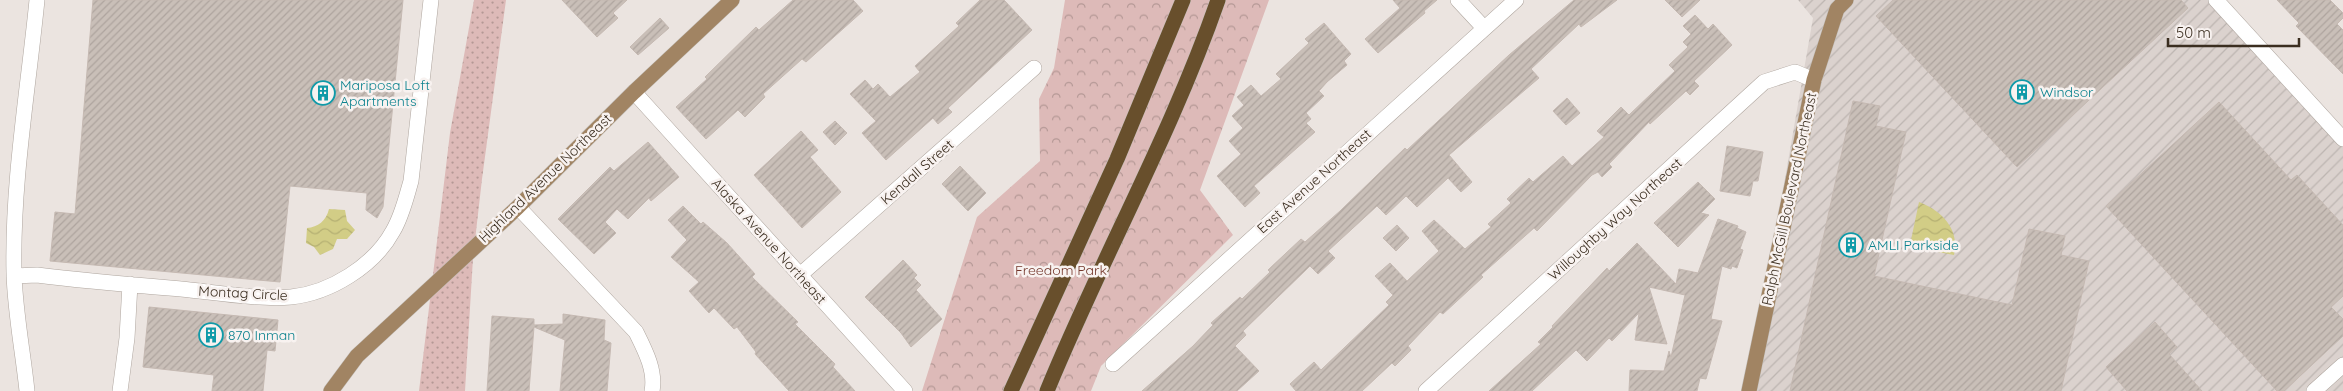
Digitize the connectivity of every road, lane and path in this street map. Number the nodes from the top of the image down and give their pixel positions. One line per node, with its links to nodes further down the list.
1 (37, 0): 17 (street)
2 (431, 0): 18 (street, Montag Circle)
3 (732, 0): 13 (main road, Highland Avenue Northeast)
4 (1183, 0): 26 (highway)
5 (1218, 0): 27 (highway)
6 (1458, 0): 10 (street)
7 (1516, 0): 10 (street, East Avenue Northeast)
8 (2218, 1): 14 (street)
9 (1837, 3): 12 (main road, Ralph McGill Boulevard Northeast)
10 (1484, 28): 19 (street, East Avenue Northeast)
11 (1034, 68): 16 (street, Kendall Street)
12 (1814, 80): 28 (street, Willoughby Way Northeast); 29 (main road, Ralph McGill Boulevard Northeast)
13 (634, 92): 15 (main road, Highland Avenue Northeast); 16 (street, Alaska Avenue Northeast)
14 (2343, 139)
15 (518, 207): 23 (main road, Highland Avenue Northeast); 24 (street)
16 (800, 275): 25 (street, Alaska Avenue Northeast)
17 (14, 276): 18 (street, Montag Circle); 21 (street)
18 (130, 284): 22 (street)
19 (1114, 364)
20 (2343, 365): 30 (street)
21 (27, 391)
22 (120, 391)
23 (331, 391)
24 (652, 391)
25 (904, 391)
26 (1011, 391)
27 (1048, 391)
28 (1426, 391)
29 (1749, 391)
30 (2314, 391)

